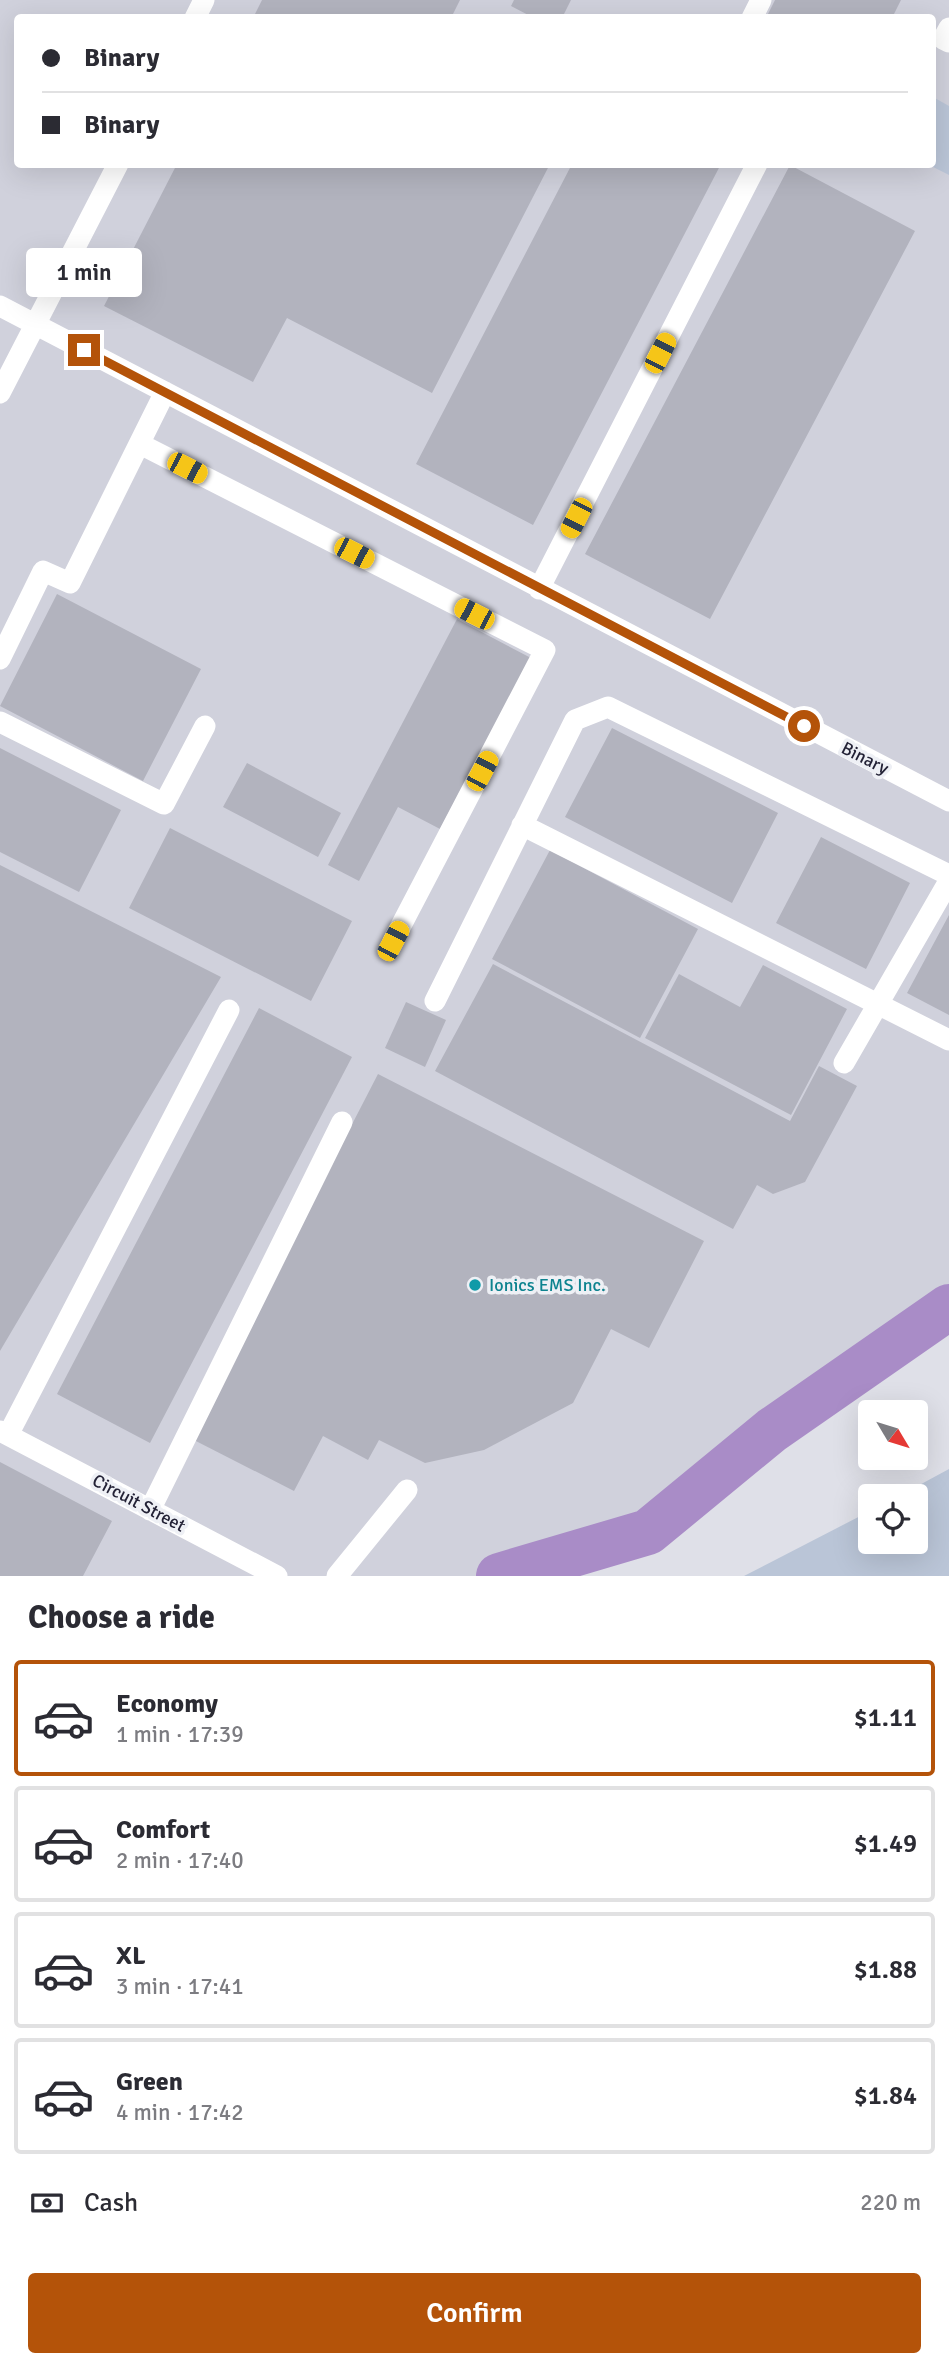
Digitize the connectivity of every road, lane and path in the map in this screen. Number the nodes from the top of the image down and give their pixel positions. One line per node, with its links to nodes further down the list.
1 (949, 28): 2 (street)
2 (949, 42)
3 (116, 168): 6 (street)
4 (755, 168): 10 (street)
5 (0, 306): 6 (street, Binary)
6 (35, 324): 7 (street, Binary); 8 (street)
7 (165, 392): 9 (street); 10 (street, Binary)
8 (0, 393)
9 (139, 444): 11 (street); 18 (street)
10 (539, 589): 14 (street, Binary)
11 (0, 659)
12 (0, 722): 13 (street)
13 (205, 726)
14 (949, 801)
15 (522, 825): 16 (street); 19 (street); 20 (street)
16 (949, 875)
17 (949, 881): 20 (street)
18 (393, 941)
19 (435, 1001)
20 (880, 1004): 22 (street); 23 (street)
21 (229, 1010): 25 (street)
22 (949, 1040)
23 (845, 1063)
24 (342, 1122): 27 (street)
25 (4, 1433): 27 (street, Circuit Street)
26 (407, 1490): 29 (street)
27 (150, 1510): 28 (street, Circuit Street)
28 (277, 1576)
29 (337, 1576)

